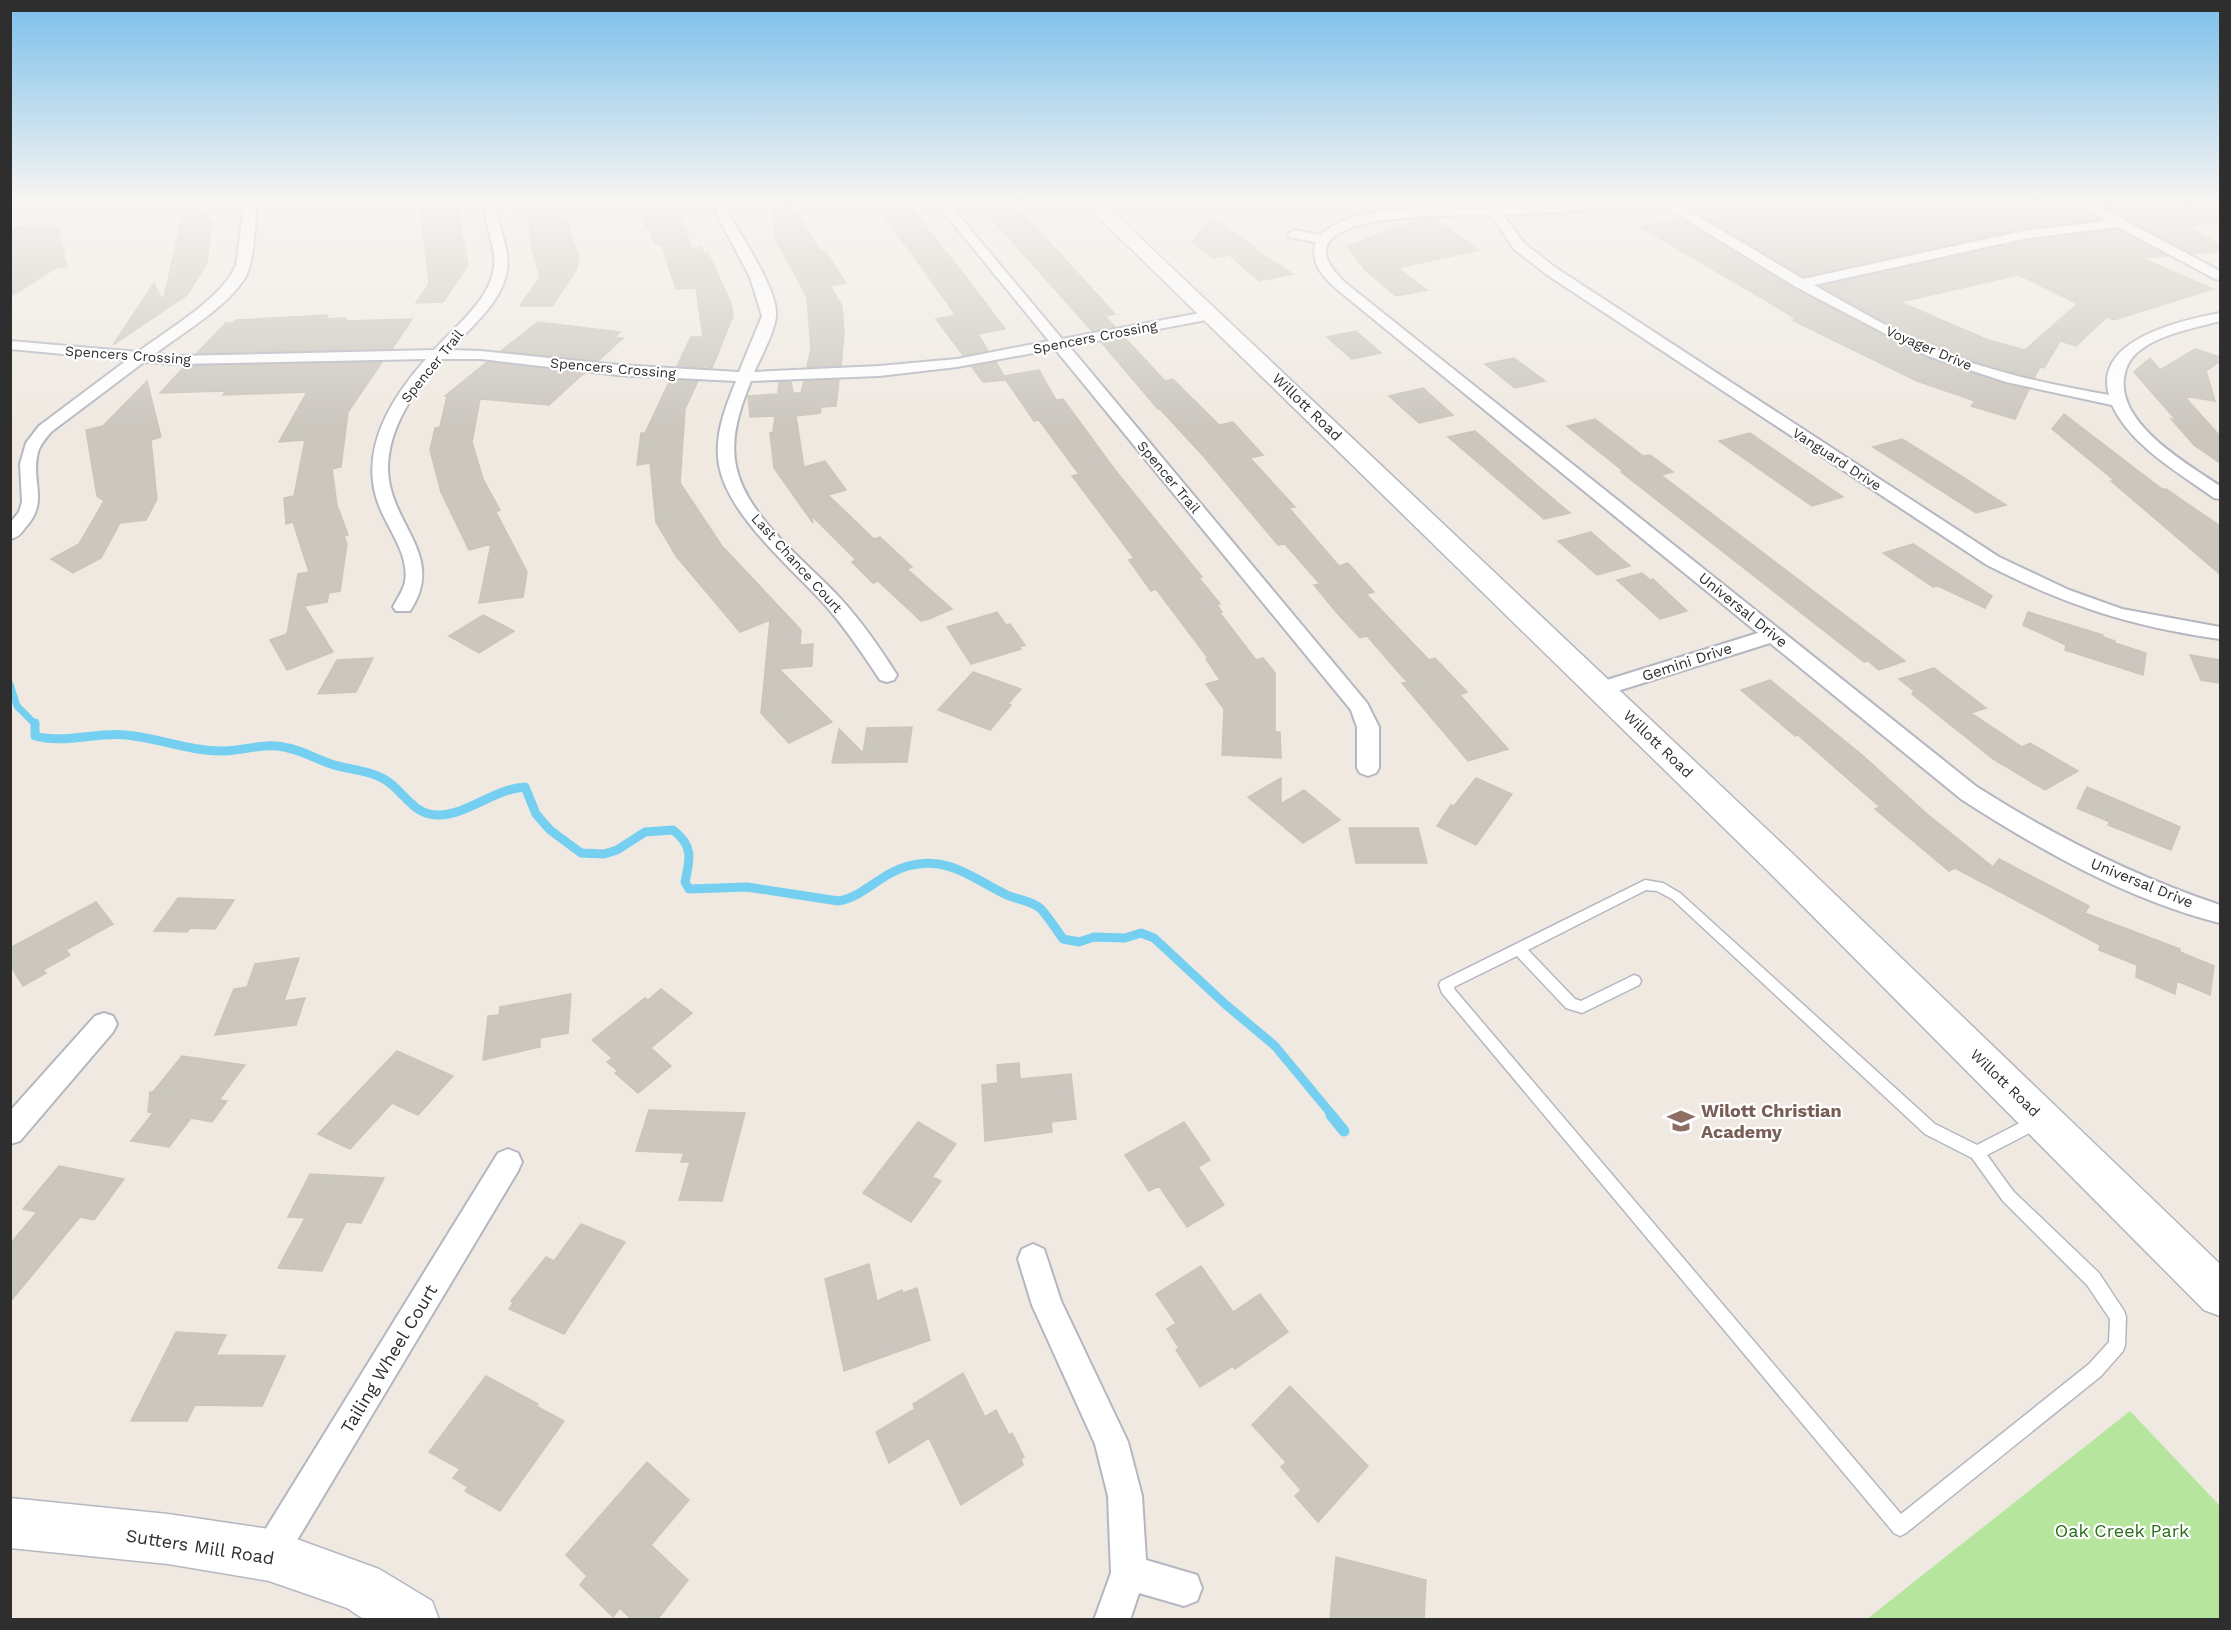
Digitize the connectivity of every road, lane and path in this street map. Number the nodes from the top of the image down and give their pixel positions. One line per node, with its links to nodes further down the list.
1 (239, 275): 16 (street)
2 (501, 275): 15 (street, Spencer Trail)
3 (754, 275): 17 (street, Last Chance Court)
4 (1002, 275): 14 (street, Spencer Trail)
5 (1168, 275): 11 (main road, Willott Road)
6 (1329, 275): 23 (street, Universal Drive)
7 (1557, 275): 22 (street, Vanguard Drive)
8 (1785, 275): 10 (street, Voyager Drive)
9 (1842, 275): 10 (street)
10 (1801, 284): 18 (street, Voyager Drive)
11 (1210, 315): 14 (street, Spencers Crossing); 25 (main road, Willott Road)
12 (2220, 317): 18 (street)
13 (10, 345): 16 (street, Spencers Crossing)
14 (1060, 345): 17 (street, Spencers Crossing); 26 (street, Spencer Trail)
15 (440, 354): 16 (street, Spencers Crossing); 17 (street, Spencers Crossing); 21 (street, Spencer Trail)
16 (139, 358): 20 (street)
17 (745, 377): 24 (street, Last Chance Court)
18 (2119, 401): 19 (street)
19 (2220, 494)
20 (10, 534)
21 (403, 607)
22 (2220, 633)
23 (1773, 634): 25 (street, Gemini Drive); 27 (street, Universal Drive)
24 (887, 675)
25 (1601, 689): 31 (main road, Willott Road)
26 (1368, 768)
27 (2220, 914)
28 (1518, 948): 29 (lane); 33 (lane); 33 (lane)
29 (1634, 981)
30 (104, 1024): 32 (street)
31 (2042, 1119): 33 (lane); 36 (main road, Willott Road)
32 (10, 1132)
33 (1977, 1153)
34 (508, 1162): 38 (street, Tailing Wheel Court)
35 (1033, 1259): 39 (street)
36 (2220, 1294)
37 (10, 1524): 38 (main road, Sutters Mill Road)
38 (269, 1556): 41 (main road, Sutters Mill Road)
39 (1129, 1573): 40 (street); 42 (street)
40 (1184, 1587)
41 (413, 1620)
42 (1112, 1620)

